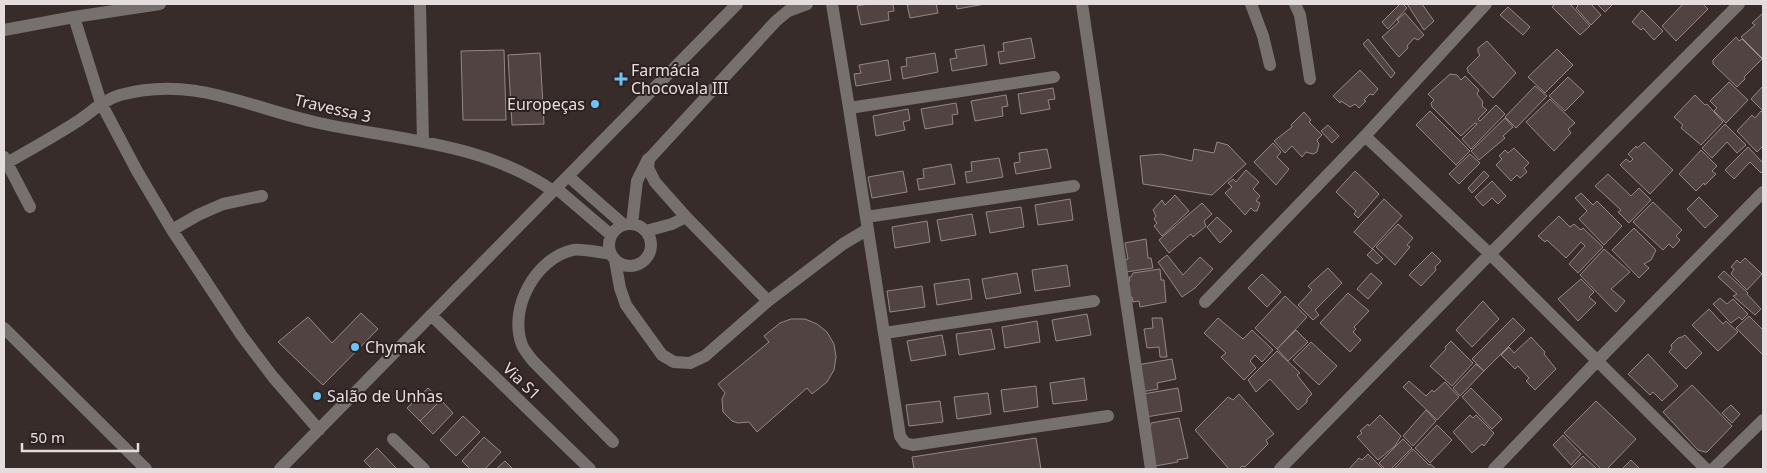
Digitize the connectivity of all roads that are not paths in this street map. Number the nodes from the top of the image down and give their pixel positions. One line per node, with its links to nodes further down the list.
1 (160, 4): 11 (street)
2 (420, 4): 19 (street)
3 (737, 4): 22 (street)
4 (807, 4): 20 (street)
5 (832, 4): 17 (street)
6 (1082, 4): 52 (street)
7 (1251, 4): 13 (street)
8 (1295, 4): 15 (street)
9 (1486, 4): 18 (street)
10 (1739, 4): 34 (street)
11 (74, 17): 12 (street); 16 (street)
12 (4, 30)
13 (1270, 65)
14 (1054, 77): 17 (street)
15 (1310, 79)
16 (101, 103): 19 (street, Travessa 3); 21 (street, Travessa 3); 31 (street)
17 (849, 108): 29 (street)
18 (1365, 136): 34 (street); 38 (street)
19 (422, 142): 24 (street, Travessa 3)
20 (649, 159): 28 (street); 30 (street)
21 (5, 160): 27 (street)
22 (568, 176): 24 (street); 30 (street)
23 (1074, 186): 29 (street)
24 (554, 189): 33 (street, Travessa 3); 39 (street)
25 (1763, 192): 42 (street)
26 (262, 196): 31 (street)
27 (30, 207)
28 (686, 216): 32 (street); 36 (street)
29 (867, 223): 36 (street); 41 (street)
30 (628, 224): 32 (street); 33 (street)
31 (172, 230): 45 (street)
32 (646, 231): 35 (street)
33 (612, 235): 35 (street)
34 (1490, 254): 42 (street); 53 (street)
35 (613, 257): 36 (street); 47 (street)
36 (768, 301)
37 (1094, 301): 41 (street)
38 (1205, 302)
39 (431, 315): 45 (street); 51 (street, Via S1)
40 (4, 328): 48 (street)
41 (885, 333): 43 (street)
42 (1598, 360): 54 (street); 55 (street)
43 (1108, 416)
44 (1763, 420): 56 (street)
45 (319, 430): 49 (street)
46 (392, 439): 50 (street)
47 (613, 442)
48 (146, 469)
49 (280, 469)
50 (424, 469)
51 (590, 469)
52 (1151, 469)
53 (1280, 469)
54 (1494, 469)
55 (1706, 469)
56 (1713, 469)

